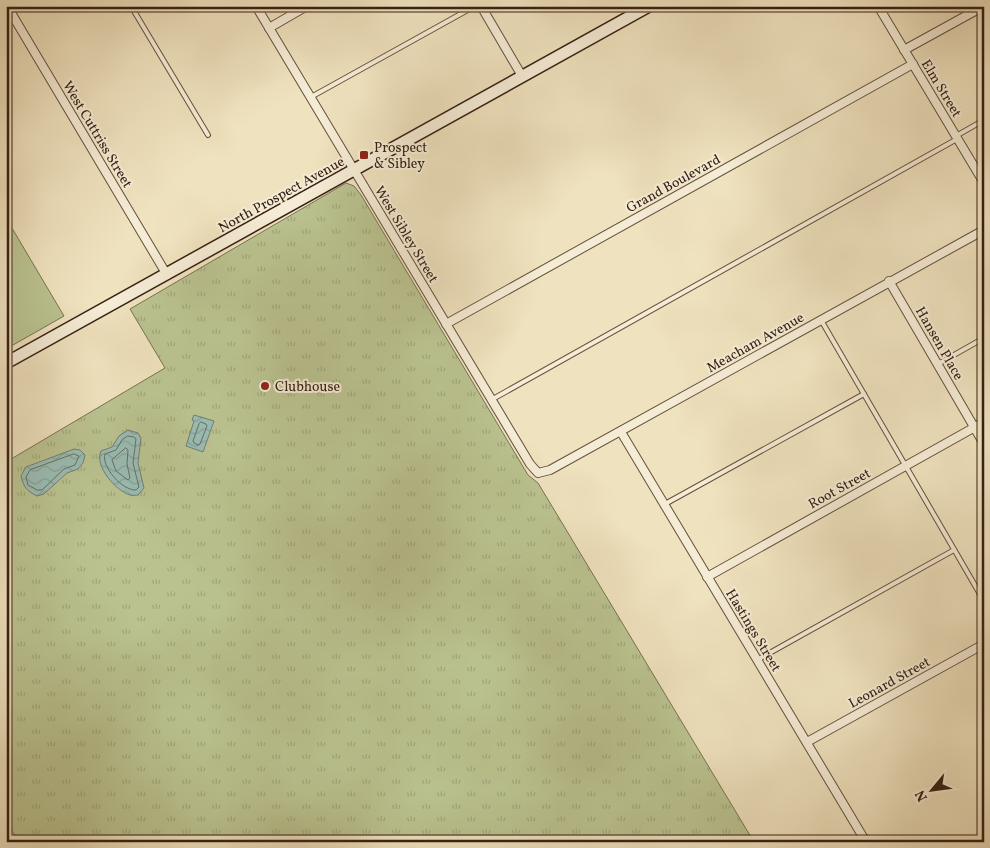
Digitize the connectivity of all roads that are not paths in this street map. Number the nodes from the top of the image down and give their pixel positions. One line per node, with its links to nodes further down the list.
1 (7, 6): 21 (street, West Cuttriss Street)
2 (131, 6): 16 (lane)
3 (256, 6): 10 (street, West Sibley Street)
4 (306, 6): 10 (street)
5 (475, 6): 14 (lane)
6 (481, 6): 13 (street)
7 (649, 6): 13 (street, North Prospect Avenue)
8 (878, 6): 11 (street, Elm Street)
9 (984, 6): 11 (street)
10 (269, 28): 14 (street, West Sibley Street)
11 (904, 50): 12 (street, Elm Street)
12 (913, 64): 17 (street, Elm Street); 24 (street, Grand Boulevard)
13 (522, 76): 18 (street, North Prospect Avenue)
14 (310, 97): 18 (street, West Sibley Street)
15 (984, 120): 17 (lane)
16 (208, 135)
17 (956, 137): 19 (street, Elm Street); 29 (lane)
18 (354, 171): 21 (street, North Prospect Avenue); 24 (street, West Sibley Street)
19 (984, 183)
20 (984, 230): 22 (street, Meacham Avenue)
21 (167, 274): 26 (street, North Prospect Avenue)
22 (890, 281): 23 (street, Meacham Avenue); 27 (street, Hansen Place)
23 (821, 319): 28 (lane); 32 (street, Meacham Avenue)
24 (446, 324): 29 (street, West Sibley Street)
25 (984, 338): 27 (lane)
26 (6, 363)
27 (938, 364): 31 (street, Hansen Place)
28 (864, 394): 34 (lane); 36 (lane)
29 (491, 400): 35 (street, West Sibley Street)
30 (984, 422): 31 (street, Root Street)
31 (974, 427): 33 (street, Hansen Place); 34 (street, Root Street)
32 (621, 432): 35 (street, Meacham Avenue); 36 (street, Hastings Street)
33 (984, 444)
34 (906, 466): 37 (lane); 38 (street, Root Street)
35 (538, 473)
36 (664, 504): 38 (street, Hastings Street)
37 (954, 550): 39 (lane); 41 (lane)
38 (707, 577): 41 (street, Hastings Street)
39 (984, 601)
40 (984, 644): 42 (street, Leonard Street)
41 (757, 660): 42 (street, Hastings Street)
42 (806, 742): 43 (street, Hastings Street)
43 (866, 842)

